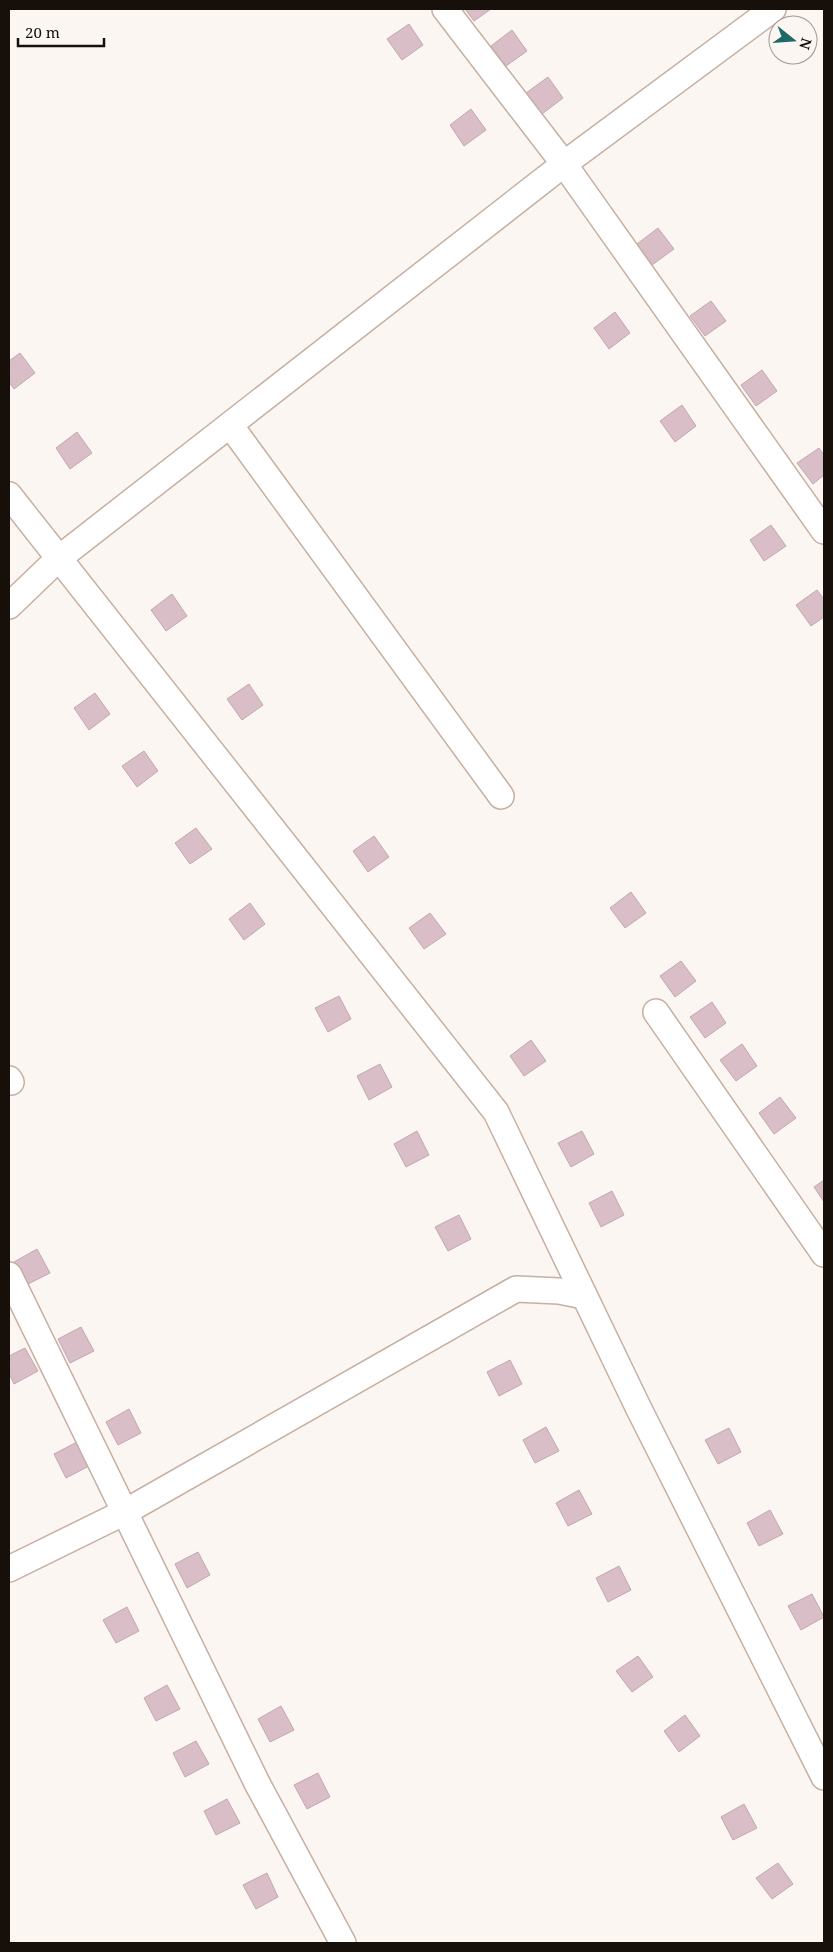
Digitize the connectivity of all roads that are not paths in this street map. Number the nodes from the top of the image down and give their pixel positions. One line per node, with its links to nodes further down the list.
1 (445, 9): 3 (street)
2 (765, 11): 3 (street)
3 (564, 164): 4 (street); 6 (street)
4 (230, 425): 7 (street); 9 (street)
5 (9, 495): 7 (street)
6 (824, 531)
7 (58, 559): 8 (street); 13 (street)
8 (9, 606)
9 (501, 796)
10 (656, 1012): 11 (street)
11 (824, 1254)
12 (9, 1275): 14 (street)
13 (584, 1296): 14 (street); 16 (street)
14 (124, 1512): 15 (street); 17 (street)
15 (9, 1569)
16 (824, 1777)
17 (343, 1943)

